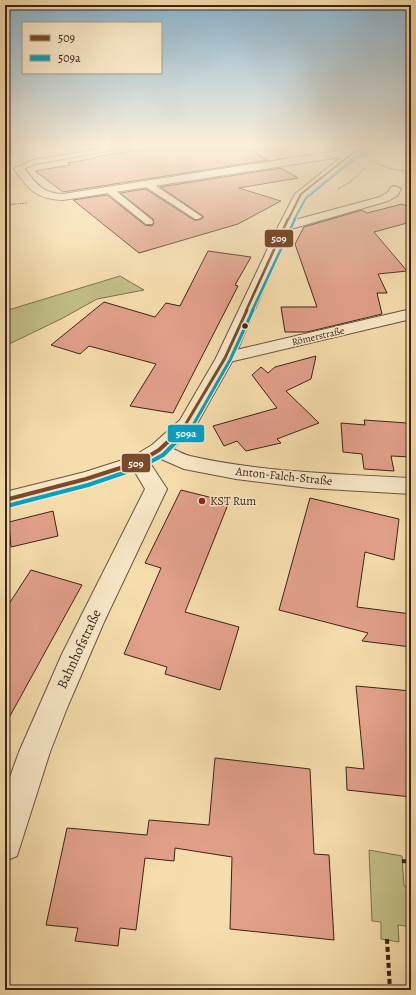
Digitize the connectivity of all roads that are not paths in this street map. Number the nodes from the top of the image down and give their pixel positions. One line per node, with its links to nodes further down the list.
1 (40, 193): 2 (street)
2 (86, 193)
3 (112, 193): 8 (lane)
4 (162, 193): 7 (lane)
5 (302, 193): 9 (street)
6 (393, 193): 9 (street)
7 (198, 217)
8 (149, 222)
9 (284, 227): 11 (street)
10 (411, 314): 11 (street, Römerstraße)
11 (225, 358): 12 (street)
12 (149, 456): 13 (street, Anton-Falch-Straße); 14 (street); 15 (street, Bahnhofstraße)
13 (411, 486)
14 (5, 500)
15 (5, 844)

